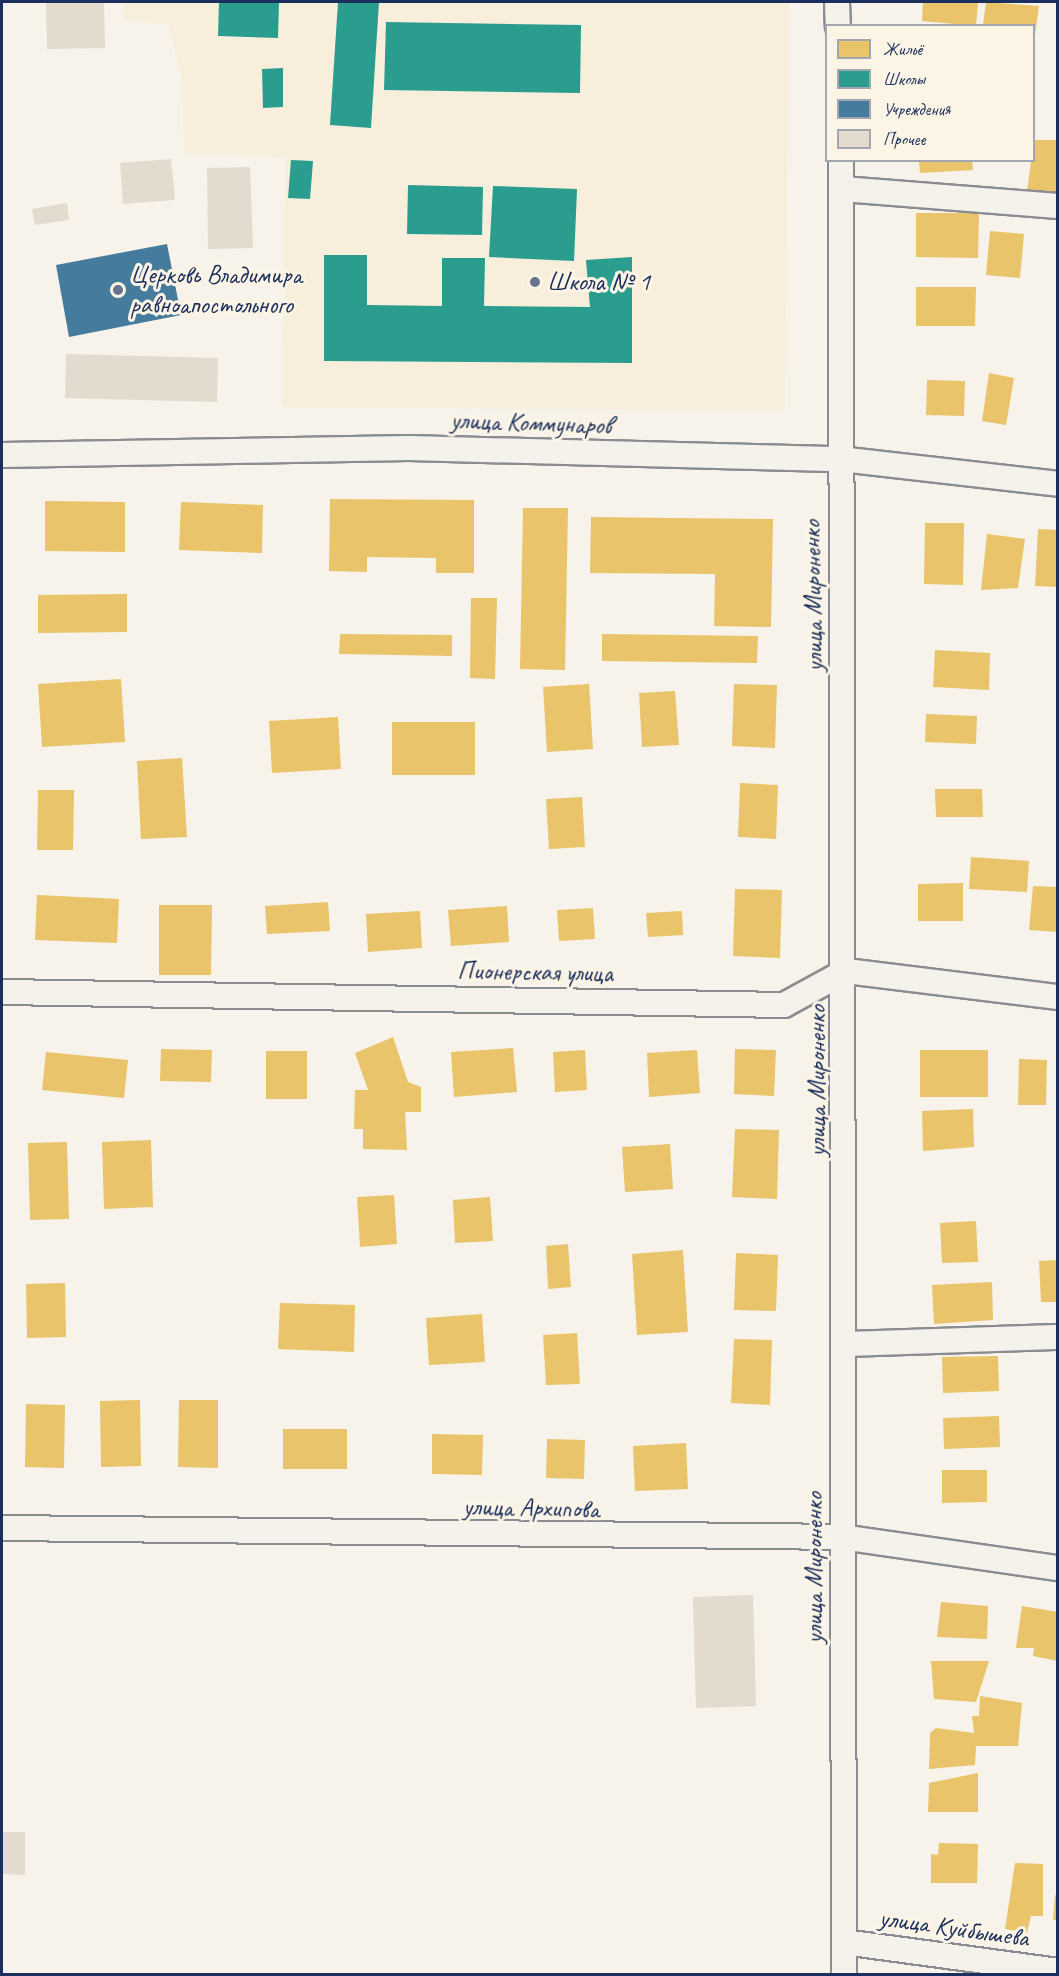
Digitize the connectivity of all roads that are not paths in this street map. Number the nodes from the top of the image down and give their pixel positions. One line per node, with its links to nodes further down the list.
1 (837, 2): 2 (street)
2 (838, 24)
3 (841, 162): 4 (street, улица Мироненко)
4 (842, 189): 5 (street); 7 (street, улица Мироненко)
5 (1058, 206)
6 (2, 455): 7 (street, улица Коммунаров)
7 (840, 459): 8 (street, улица Коммунаров); 9 (street, улица Мироненко)
8 (1058, 484)
9 (846, 971): 10 (street, Пионерская улица); 11 (street); 13 (street, улица Мироненко)
10 (2, 992)
11 (1058, 997)
12 (1058, 1336): 13 (street)
13 (844, 1344): 15 (street, улица Мироненко)
14 (2, 1527): 15 (street, улица Архипова)
15 (842, 1537): 16 (street, улица Архипова); 17 (street, улица Мироненко)
16 (1058, 1568)
17 (844, 1942): 18 (street, улица Куйбышева); 19 (street, улица Мироненко)
18 (1058, 1971)
19 (844, 1974)

